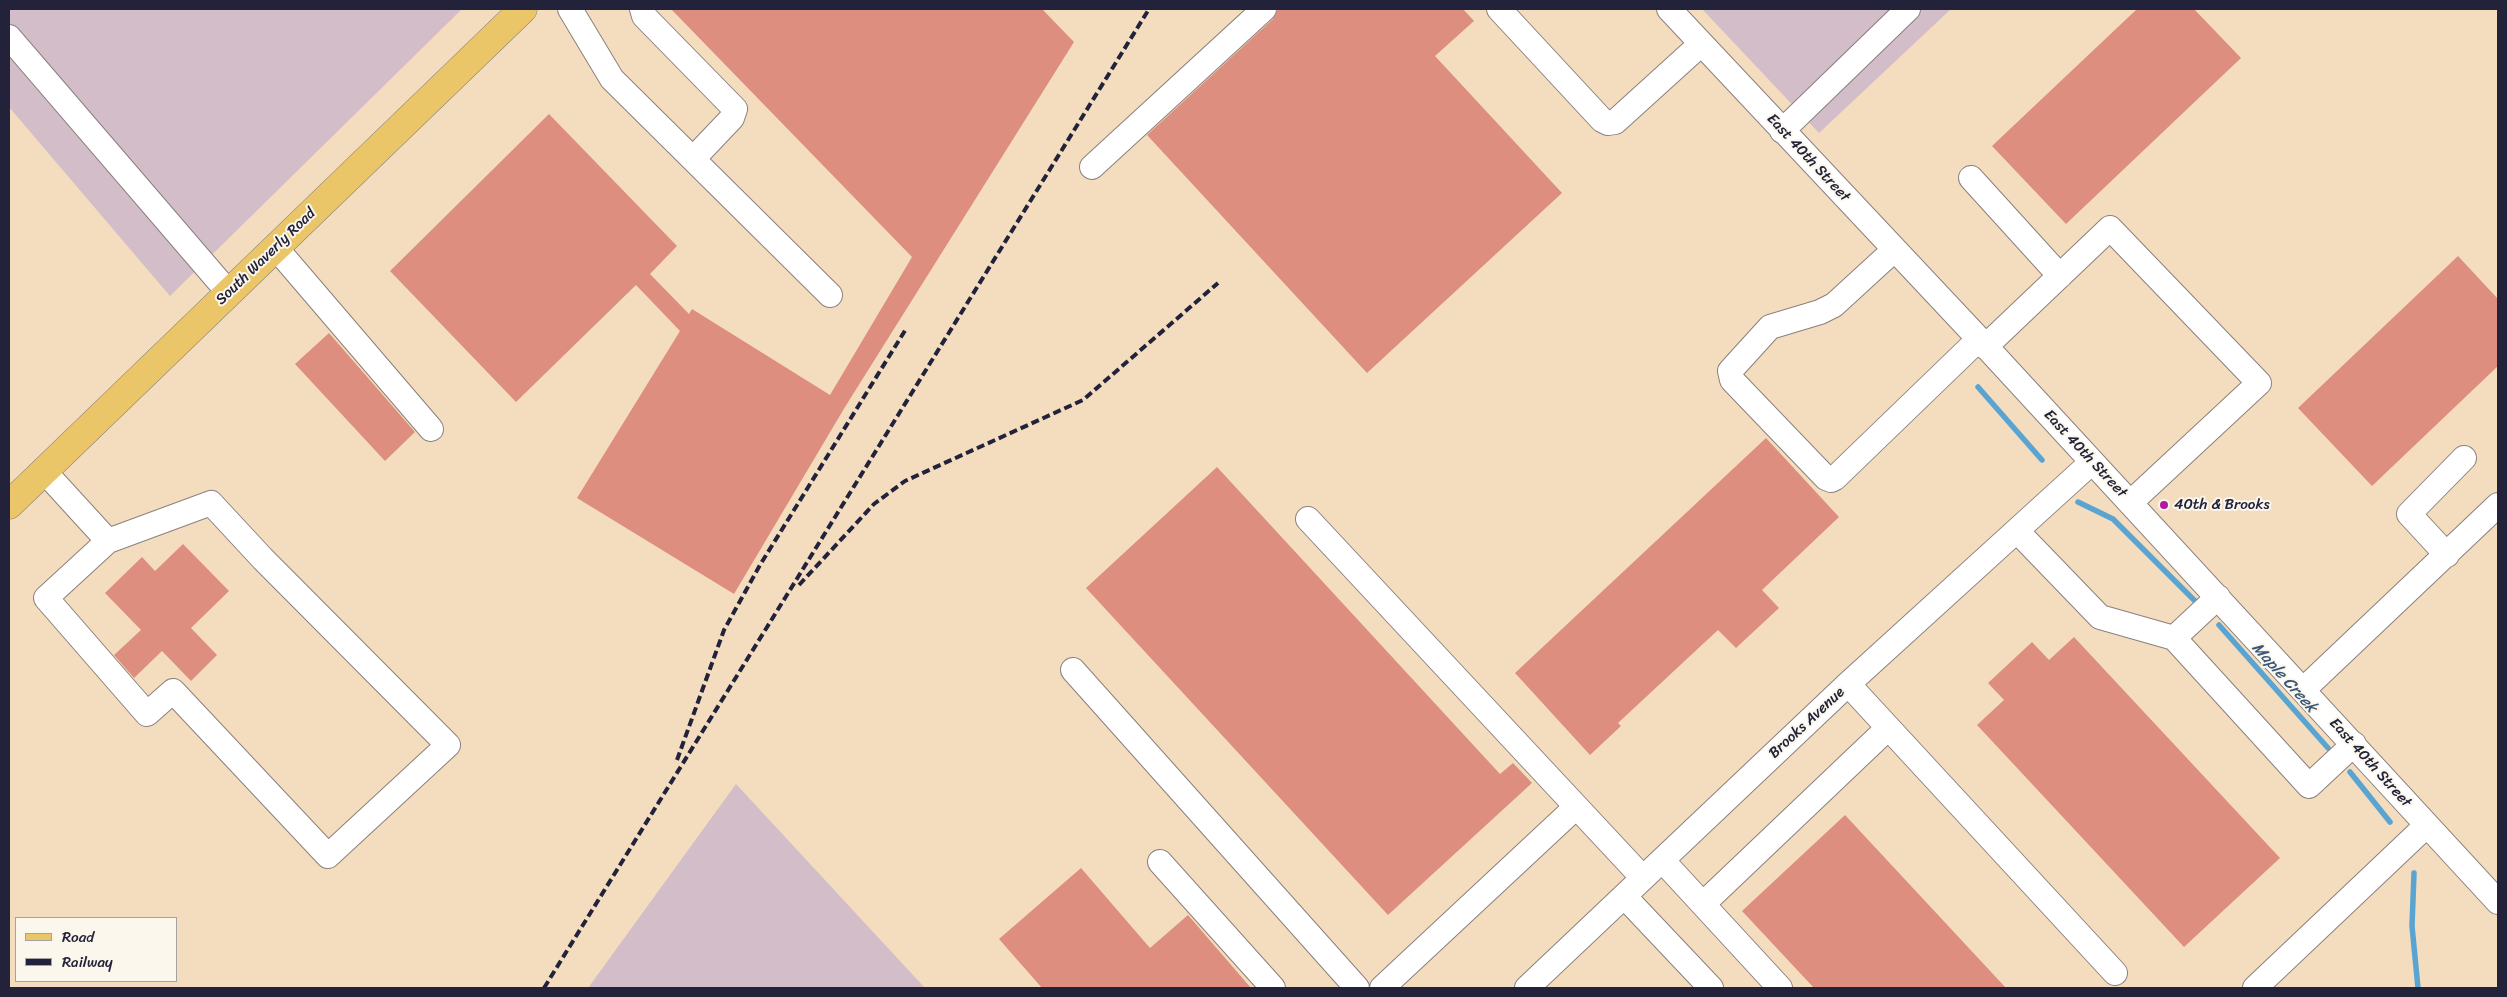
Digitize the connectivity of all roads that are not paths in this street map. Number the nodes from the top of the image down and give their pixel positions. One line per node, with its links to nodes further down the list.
1 (523, 9): 14 (main road, South Waverly Road)
2 (570, 9): 11 (street)
3 (642, 9): 11 (street)
4 (1264, 9): 12 (street)
5 (1499, 9): 9 (street)
6 (1669, 9): 9 (street, East 40th Street)
7 (1908, 9): 10 (street)
8 (9, 37): 17 (street)
9 (1701, 44): 10 (street, East 40th Street)
10 (1782, 131): 15 (street, East 40th Street)
11 (693, 159): 18 (street)
12 (1092, 167)
13 (1971, 178): 16 (street)
14 (276, 248): 17 (main road, South Waverly Road); 20 (street)
15 (1894, 250): 19 (street, East 40th Street); 19 (street)
16 (2060, 276): 19 (street); 24 (street)
17 (229, 293): 23 (main road, South Waverly Road)
18 (830, 295)
19 (1982, 343): 22 (street, East 40th Street)
20 (431, 429)
21 (2464, 458): 30 (street)
22 (2092, 462): 24 (street, East 40th Street); 28 (street, Brooks Avenue)
23 (44, 471): 25 (main road, South Waverly Road); 29 (street)
24 (2130, 503): 31 (street, East 40th Street)
25 (9, 505)
26 (2498, 505): 30 (street)
27 (1308, 519): 38 (street)
28 (2018, 531): 32 (street); 34 (street, Brooks Avenue)
29 (108, 541): 29 (street)
30 (2446, 555): 35 (street)
31 (2218, 598): 32 (street); 35 (street, East 40th Street)
32 (2174, 638): 37 (street)
33 (1073, 670): 48 (street)
34 (1848, 684): 36 (street); 40 (street, Brooks Avenue)
35 (2304, 690): 37 (street, East 40th Street)
36 (1888, 728): 45 (street); 46 (street)
37 (2354, 744): 39 (street, East 40th Street)
38 (1576, 807): 42 (street); 49 (street)
39 (2427, 825): 44 (street, East 40th Street); 53 (street)
40 (1662, 860): 42 (street, Brooks Avenue); 45 (street)
41 (1160, 862): 47 (street)
42 (1643, 878): 43 (street, Brooks Avenue)
43 (1624, 896): 50 (street, Brooks Avenue); 51 (street)
44 (2498, 902)
45 (1703, 904): 52 (street)
46 (2115, 973)
47 (1273, 988)
48 (1357, 988)
49 (1382, 988)
50 (1527, 988)
51 (1711, 988)
52 (1780, 988)
53 (2255, 988)

